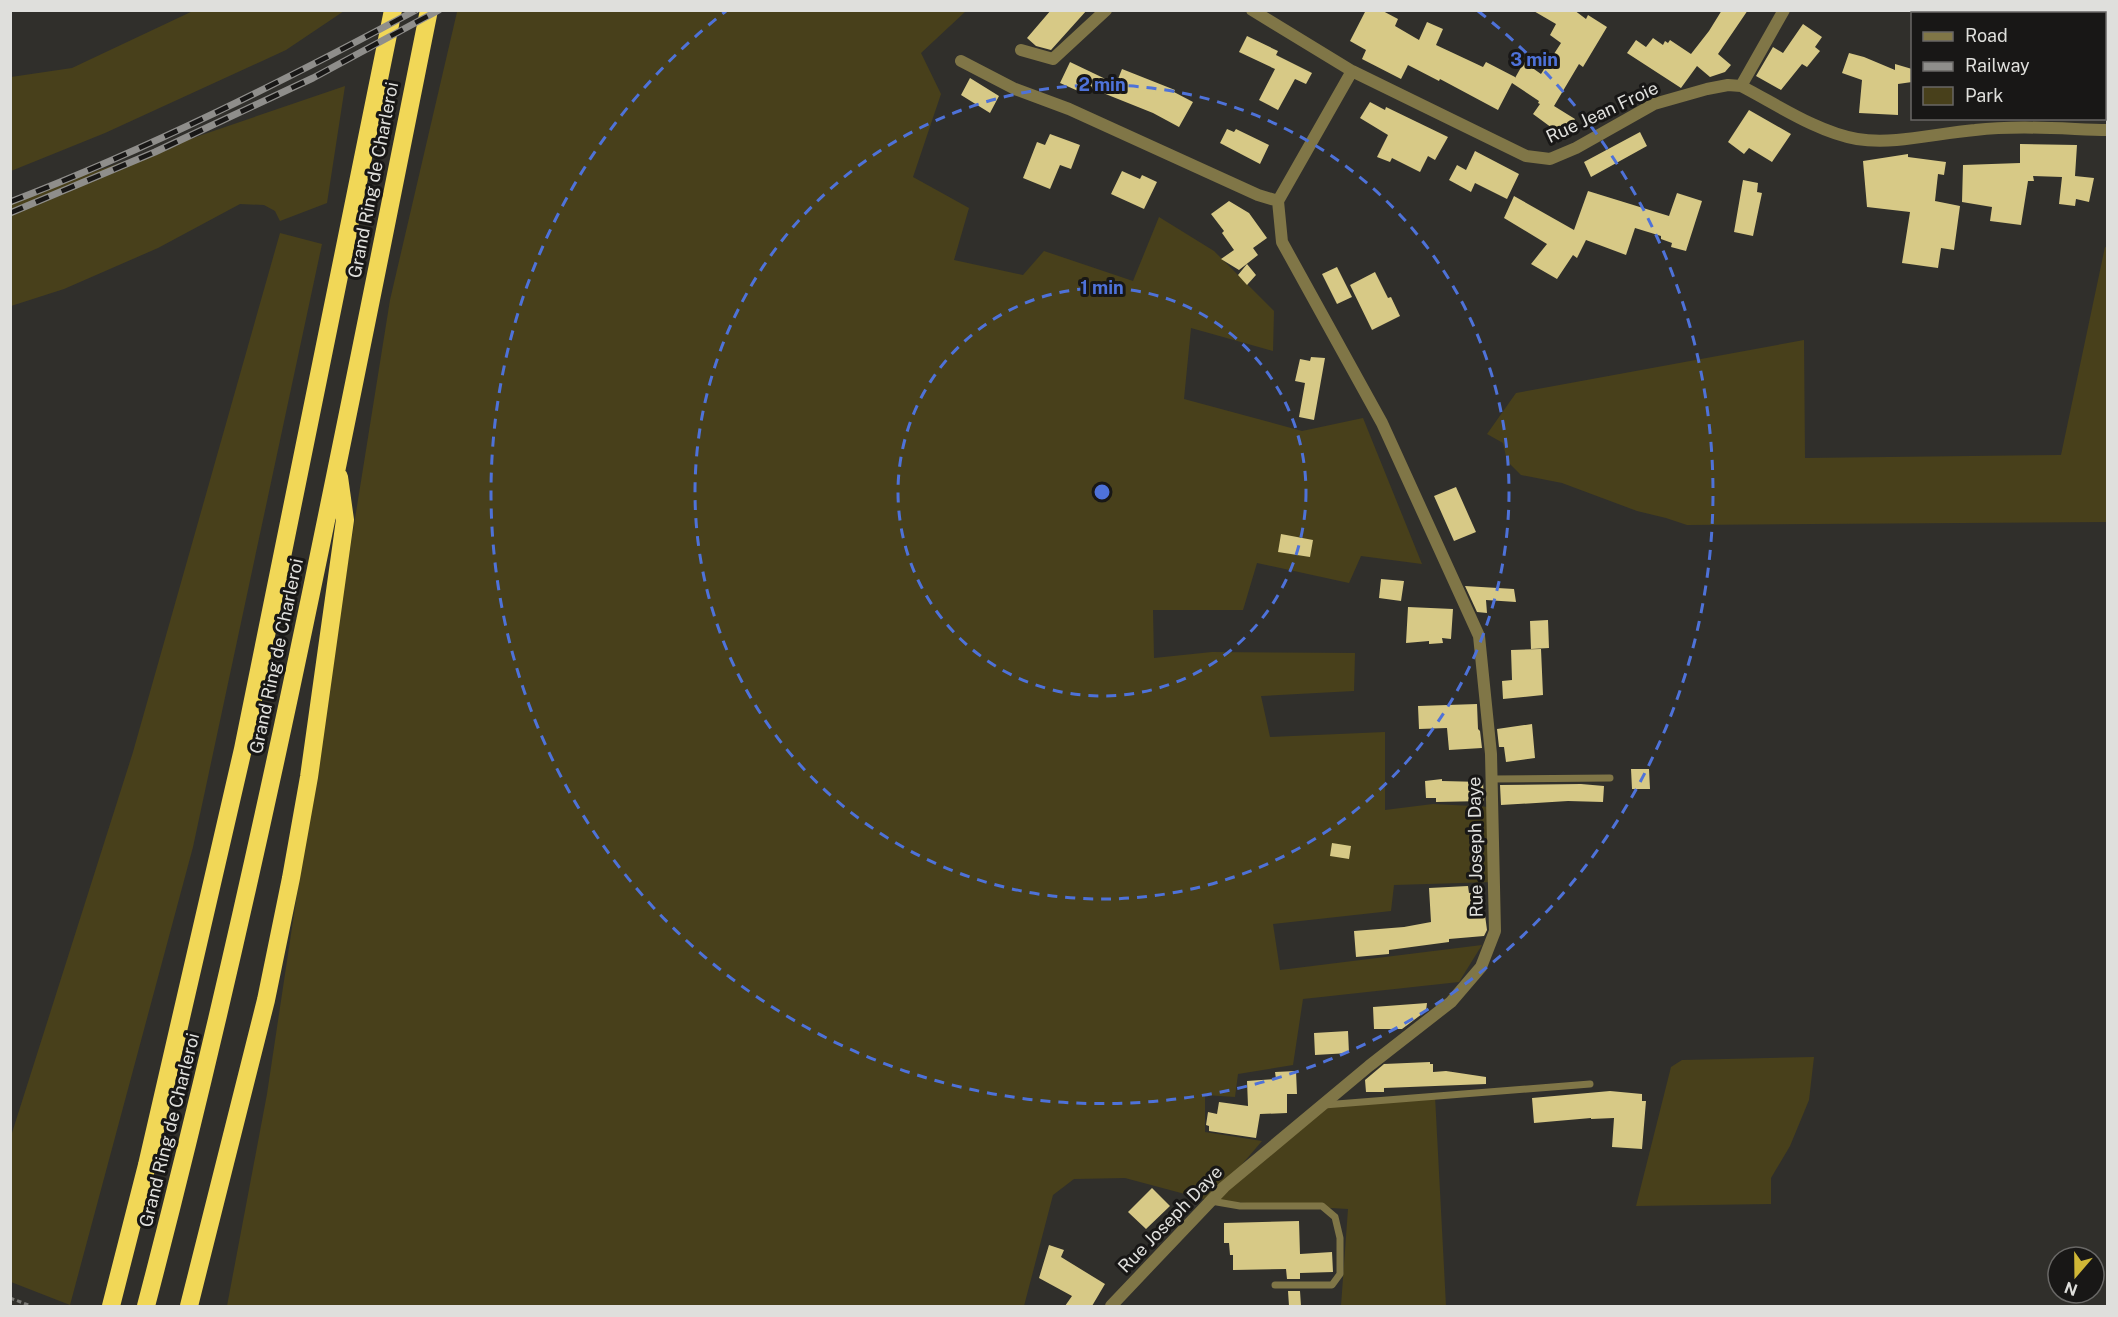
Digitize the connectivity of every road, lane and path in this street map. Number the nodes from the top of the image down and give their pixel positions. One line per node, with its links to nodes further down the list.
1 (393, 10): 22 (highway, Grand Ring de Charleroi)
2 (429, 10): 13 (highway, Grand Ring de Charleroi)
3 (1106, 10): 6 (street)
4 (1252, 10): 8 (street, Rue Jean Froie)
5 (1784, 10): 9 (street)
6 (1021, 50)
7 (961, 61): 12 (street)
8 (1352, 71): 9 (street, Rue Jean Froie); 12 (street)
9 (1741, 86): 10 (street)
10 (2023, 123): 11 (street)
11 (2108, 130)
12 (1278, 201): 15 (street, Rue Joseph Daye)
13 (337, 464): 23 (highway, Grand Ring de Charleroi); 24 (highway)
14 (1610, 778): 15 (lane)
15 (1491, 779): 17 (street, Rue Joseph Daye)
16 (1590, 1084): 17 (lane)
17 (1324, 1106): 18 (street, Rue Joseph Daye)
18 (1211, 1201): 19 (lane); 25 (street, Rue Joseph Daye)
19 (1275, 1285)
20 (10, 1298): 21 (path)
21 (31, 1306)
22 (111, 1306)
23 (146, 1306)
24 (189, 1306)
25 (1111, 1306)

